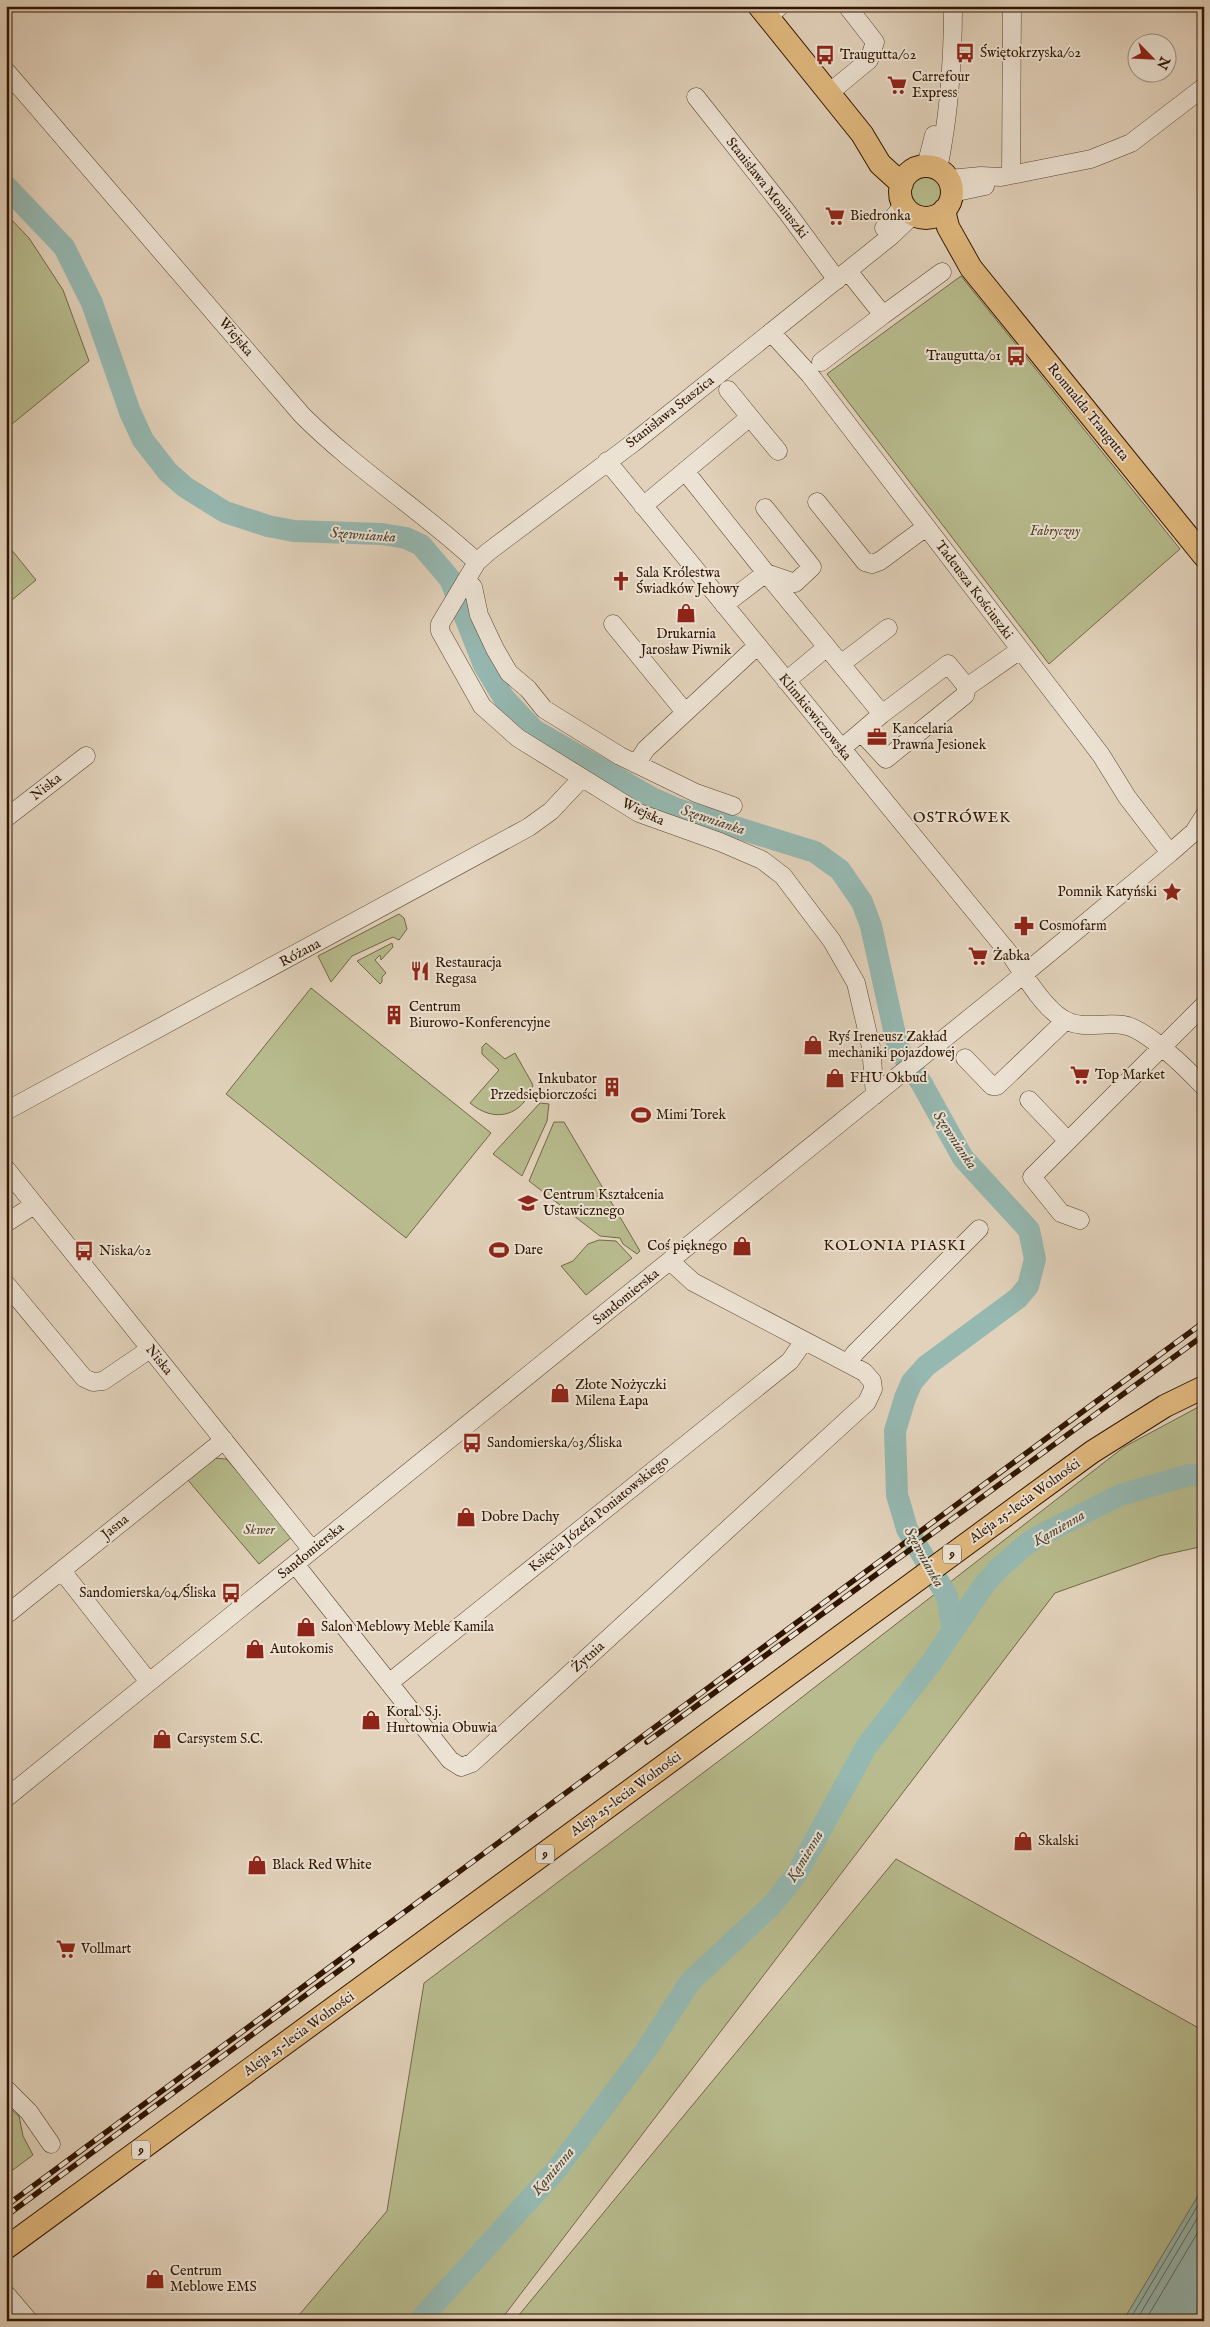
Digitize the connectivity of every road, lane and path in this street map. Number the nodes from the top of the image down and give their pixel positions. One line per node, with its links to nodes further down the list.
1 (847, 6): 7 (street)
2 (953, 6): 10 (street)
3 (1012, 6): 9 (street)
4 (769, 10): 7 (main road, Romualda Traugutta)
5 (6, 71): 26 (street, Wiejska)
6 (1204, 87): 9 (street)
7 (829, 93): 10 (main road, Romualda Traugutta)
8 (696, 97): 12 (street, Stanisława Moniuszki)
9 (1006, 176): 10 (street)
10 (927, 191): 12 (street, Stanisława Staszica); 25 (main road, Romualda Traugutta)
11 (942, 272): 13 (street)
12 (842, 275): 13 (street, Stanisława Moniuszki); 14 (street, Stanisława Staszica)
13 (883, 315): 15 (street)
14 (771, 332): 19 (street, Stanisława Staszica); 24 (street, Tadeusza Kościuszki)
15 (821, 362)
16 (728, 390): 17 (street)
17 (750, 417): 18 (street); 20 (street)
18 (778, 451)
19 (607, 461): 22 (street, Klimkiewiczowska); 26 (street, Stanisława Staszica)
20 (685, 471): 22 (street); 27 (street)
21 (817, 502): 24 (street)
22 (643, 506): 29 (street, Klimkiewiczowska)
23 (765, 508): 27 (street)
24 (926, 527): 34 (street, Tadeusza Kościuszki)
25 (1204, 556)
26 (477, 562): 28 (street, Wiejska)
27 (766, 573): 29 (street); 33 (street)
28 (466, 580): 43 (street); 44 (street, Wiejska)
29 (724, 605): 32 (street, Klimkiewiczowska)
30 (613, 624): 38 (street)
31 (888, 628): 35 (street)
32 (757, 646): 36 (street, Klimkiewiczowska); 38 (street)
33 (827, 647): 35 (street); 36 (street)
34 (1020, 650): 37 (street); 49 (street, Tadeusza Kościuszki)
35 (841, 664): 39 (street)
36 (786, 681): 41 (street, Klimkiewiczowska)
37 (967, 687): 39 (street); 40 (street)
38 (685, 712): 43 (street)
39 (882, 714): 40 (street)
40 (861, 732): 41 (street)
41 (841, 749): 50 (street, Klimkiewiczowska)
42 (86, 756): 47 (street, Niska)
43 (636, 764): 45 (street)
44 (581, 779): 56 (street, Wiejska); 58 (street, Różana)
45 (733, 806)
46 (1204, 816): 48 (street, Sandomierska)
47 (6, 818)
48 (1199, 829): 49 (street, Sandomierska)
49 (1170, 853): 50 (street, Sandomierska)
50 (1024, 974): 52 (street, Klimkiewiczowska); 56 (street, Sandomierska)
51 (1204, 1005): 53 (street)
52 (1065, 1021): 53 (street); 54 (street)
53 (1161, 1047): 55 (street); 59 (street)
54 (965, 1058)
55 (1204, 1087)
56 (875, 1095): 65 (street, Sandomierska)
57 (1029, 1100): 59 (street)
58 (6, 1111)
59 (1068, 1141): 62 (street)
60 (6, 1169): 61 (street, Niska)
61 (34, 1204): 63 (street); 68 (street, Niska)
62 (1080, 1220)
63 (6, 1224)
64 (979, 1229): 69 (street)
65 (670, 1261): 67 (street); 72 (street, Sandomierska)
66 (6, 1284): 68 (street)
67 (804, 1341): 69 (street); 77 (street, Księcia Józefa Poniatowskiego)
68 (150, 1348): 71 (street, Niska)
69 (848, 1363): 77 (street, Żytnia)
70 (1204, 1387): 81 (main road, Aleja 25-lecia Wolności / 9)
71 (224, 1440): 72 (street, Niska); 74 (street, Jasna)
72 (312, 1550): 73 (street, Sandomierska)
73 (295, 1564): 76 (street, Sandomierska); 77 (street, Żytnia)
74 (62, 1571): 75 (street, Jasna); 76 (street)
75 (6, 1615)
76 (149, 1682): 78 (street, Sandomierska)
77 (389, 1683)
78 (6, 1798)
79 (6, 2089): 80 (street)
80 (51, 2144)
81 (6, 2248)
82 (9, 2303): 83 (street)
83 (28, 2321)

